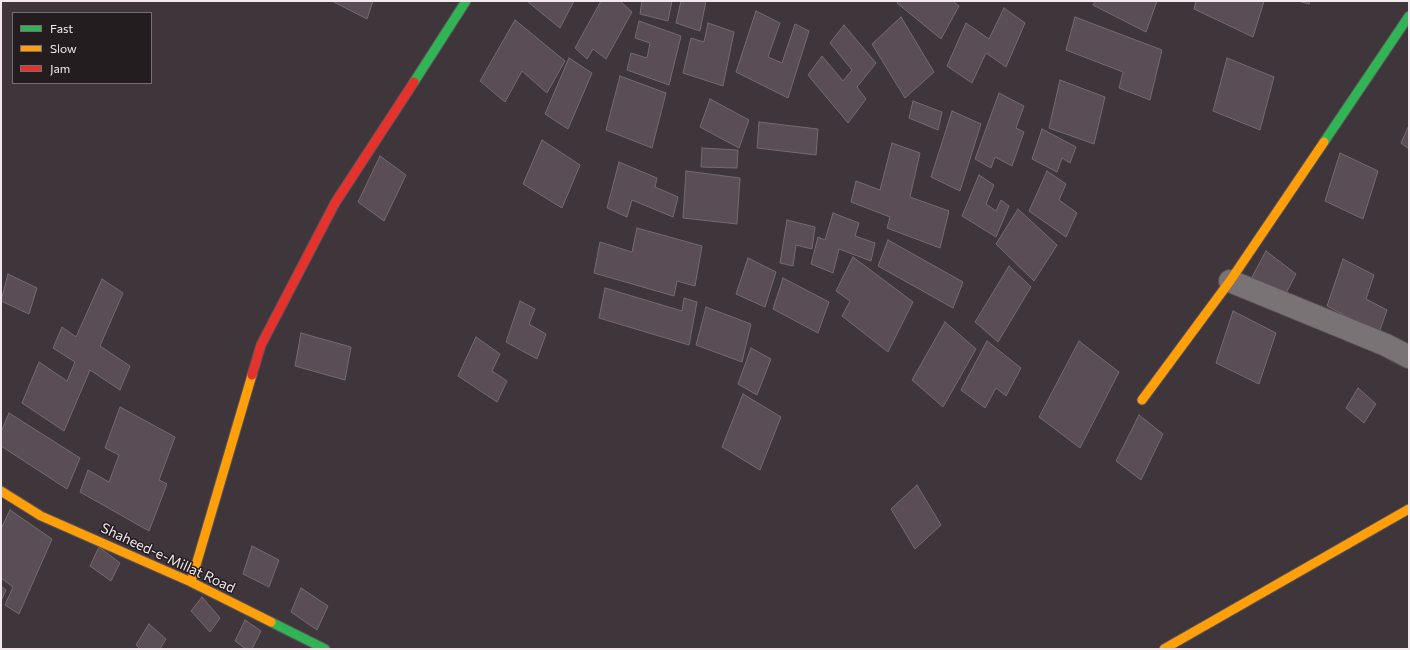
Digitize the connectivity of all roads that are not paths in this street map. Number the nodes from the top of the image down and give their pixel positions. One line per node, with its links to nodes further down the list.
1 (466, 1): 8 (street)
2 (1409, 16): 3 (street)
3 (1230, 281): 4 (street); 5 (street)
4 (1409, 357)
5 (1142, 400)
6 (1, 491): 8 (street, Shaheed-e-Millat Road)
7 (1409, 509): 10 (street)
8 (191, 582): 9 (street, Shaheed-e-Millat Road)
9 (325, 649)
10 (1164, 649)

